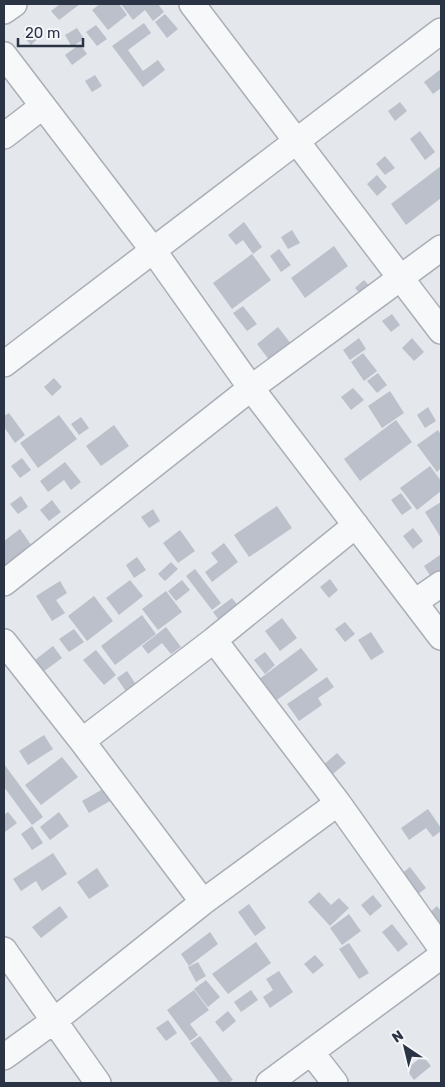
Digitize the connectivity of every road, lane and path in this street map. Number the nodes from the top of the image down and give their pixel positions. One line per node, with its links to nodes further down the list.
1 (14, 4): 3 (street)
2 (192, 4): 8 (street)
3 (4, 11)
4 (441, 31): 8 (street)
5 (4, 55): 6 (street)
6 (43, 106): 7 (street); 10 (street)
7 (4, 136)
8 (296, 141): 10 (street); 11 (street)
9 (441, 248): 11 (street)
10 (153, 250): 13 (street); 14 (street)
11 (400, 279): 12 (street); 14 (street)
12 (441, 332)
13 (4, 364)
14 (251, 388): 15 (street); 16 (street)
15 (356, 525): 18 (street); 20 (street)
16 (4, 583)
17 (441, 584): 18 (street)
18 (415, 602): 19 (street)
19 (441, 637)
20 (214, 640): 22 (street); 23 (street)
21 (4, 642): 22 (street)
22 (82, 741): 24 (street)
23 (338, 803): 24 (street); 25 (street)
24 (203, 902): 28 (street)
25 (441, 948)
26 (4, 950): 28 (street)
27 (441, 956): 29 (street)
28 (55, 1020): 30 (street); 31 (street)
29 (311, 1052): 32 (street); 33 (street)
30 (4, 1058)
31 (98, 1083)
32 (269, 1083)
33 (335, 1083)

